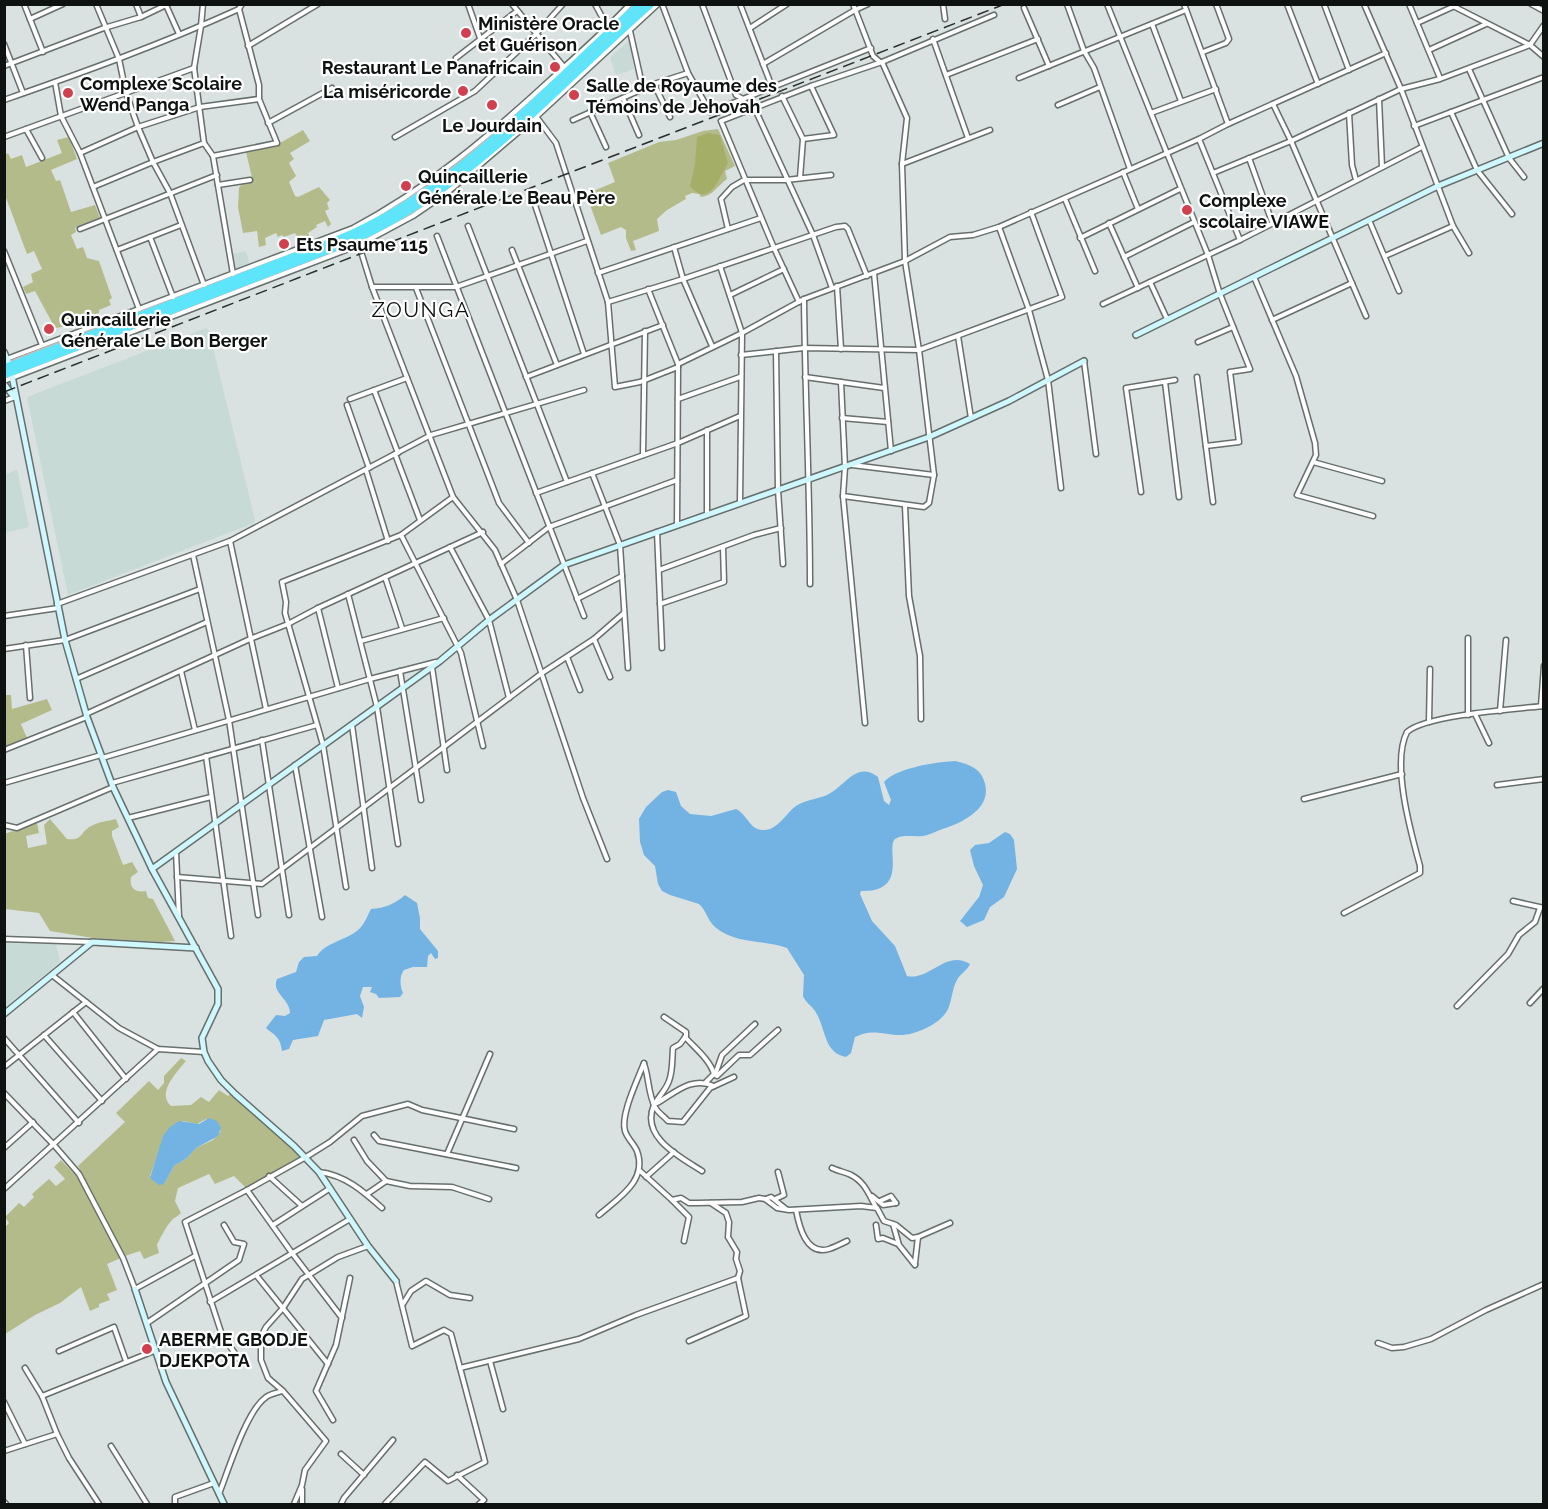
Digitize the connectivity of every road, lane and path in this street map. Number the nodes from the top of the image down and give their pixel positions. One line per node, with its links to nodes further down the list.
1 (24, 4): 38 (street)
2 (63, 4): 38 (street)
3 (96, 4): 45 (street)
4 (136, 4): 37 (street)
5 (202, 4): 44 (street)
6 (318, 4): 57 (street)
7 (468, 4): 51 (street)
8 (512, 4): 35 (street)
9 (563, 4): 50 (street)
10 (595, 4): 46 (street)
11 (630, 4): 46 (street)
12 (640, 4): 247 (highway)
13 (651, 4): 110 (highway)
14 (660, 4): 48 (street); 76 (street)
15 (702, 4): 96 (street)
16 (740, 4): 47 (street)
17 (868, 4): 31 (street)
18 (943, 4): 39 (street)
19 (1067, 4): 60 (street)
20 (1107, 4): 52 (street)
21 (1216, 4): 62 (street)
22 (1287, 4): 83 (street)
23 (1324, 4): 75 (street)
24 (1364, 4): 63 (street)
25 (1408, 4): 40 (street)
26 (1531, 4): 34 (street)
27 (166, 5): 37 (street); 49 (street)
28 (787, 5): 47 (street)
29 (240, 6): 44 (street); 57 (street)
30 (1457, 6): 40 (street); 42 (street)
31 (854, 7): 58 (street); 69 (street)
32 (1185, 7): 41 (street); 62 (street)
33 (1024, 8): 54 (street)
34 (1544, 11)
35 (517, 12): 50 (street); 51 (street)
36 (994, 15): 53 (street)
37 (141, 16): 45 (street)
38 (30, 19): 61 (street)
39 (945, 19)
40 (1418, 23): 59 (street)
41 (1152, 24): 52 (street); 99 (street)
42 (1486, 24): 56 (street); 59 (street)
43 (1544, 25): 56 (street)
44 (201, 26): 49 (street); 73 (street)
45 (104, 28): 61 (street); 66 (street)
46 (608, 28): 72 (street)
47 (750, 28): 69 (street)
48 (630, 30): 88 (street); 110 (street)
49 (179, 34): 66 (street)
50 (535, 35): 72 (street); 122 (street)
51 (480, 38): 65 (street)
52 (1120, 38): 60 (street); 107 (street)
53 (933, 39): 67 (street); 77 (street)
54 (1038, 39): 71 (street); 77 (street)
55 (4, 44): 68 (street)
56 (1530, 45): 64 (street); 74 (street)
57 (248, 46): 95 (street)
58 (871, 48): 67 (street); 85 (street)
59 (1429, 50): 80 (street)
60 (1084, 51): 71 (street); 86 (street)
61 (42, 52): 68 (street)
62 (1203, 52): 89 (street)
63 (1386, 53): 75 (street); 90 (street)
64 (1544, 57)
65 (456, 58)
66 (119, 59): 81 (street); 92 (street)
67 (881, 62): 84 (street); 138 (street)
68 (12, 63): 70 (street); 91 (street)
69 (763, 64): 85 (street)
70 (4, 66)
71 (1049, 66): 79 (street)
72 (564, 67): 200 (street)
73 (194, 68): 92 (street); 103 (street)
74 (1469, 69): 80 (street); 100 (street)
75 (1349, 70): 83 (street)
76 (688, 73): 82 (street); 96 (street)
77 (946, 75): 123 (street)
78 (1544, 77): 100 (street)
79 (1019, 78)
80 (1440, 79): 90 (street)
81 (55, 82): 91 (street); 111 (street)
82 (654, 84): 88 (street); 112 (street)
83 (1318, 84): 101 (street)
84 (811, 86): 93 (street); 124 (street)
85 (771, 87): 96 (street)
86 (1100, 87): 102 (street); 140 (street)
87 (332, 88): 114 (street)
88 (643, 89): 94 (street)
89 (1216, 89): 99 (street); 115 (street)
90 (1401, 89): 97 (street); 116 (street)
91 (23, 93): 98 (street)
92 (126, 93): 111 (street); 117 (street)
93 (782, 96): 104 (street); 124 (street)
94 (623, 98): 106 (street); 120 (street)
95 (259, 99): 103 (street); 114 (street)
96 (743, 99): 105 (street)
97 (1379, 99): 109 (street); 139 (street)
98 (4, 100)
99 (1180, 100): 107 (street)
100 (1483, 101): 108 (street); 136 (street)
101 (1273, 104): 115 (street); 126 (street)
102 (1058, 105)
103 (200, 107): 117 (street); 127 (street)
104 (754, 107): 105 (street); 150 (street)
105 (748, 110): 149 (street)
106 (590, 112): 113 (street); 129 (street)
107 (1150, 112): 132 (street)
108 (1451, 112): 116 (street); 141 (street)
109 (1349, 113): 126 (street); 151 (street)
110 (535, 114): 181 (street); 182 (street); 247 (highway)
111 (62, 116): 118 (street); 131 (street)
112 (670, 117)
113 (573, 120)
114 (268, 123): 133 (street)
115 (1228, 124): 125 (street)
116 (1414, 126): 130 (street)
117 (138, 127): 131 (street); 137 (street)
118 (26, 129): 121 (street); 134 (street)
119 (990, 130): 123 (street)
120 (639, 135)
121 (4, 137)
122 (395, 137)
123 (968, 138): 138 (street)
124 (803, 139): 147 (street)
125 (1199, 139): 132 (street); 143 (street)
126 (1292, 141): 135 (street); 158 (street)
127 (204, 142): 133 (street); 137 (street)
128 (1544, 143): 136 (street)
129 (606, 147)
130 (1422, 147): 139 (street); 153 (street)
131 (80, 153): 154 (street)
132 (1166, 153): 140 (street); 155 (street)
133 (213, 156): 145 (street)
134 (42, 158)
135 (1249, 158): 143 (street); 167 (street)
136 (1509, 158): 141 (street); 146 (street)
137 (153, 162): 154 (street); 156 (street)
138 (902, 164): 193 (street)
139 (1382, 167): 151 (street)
140 (1130, 169): 142 (street)
141 (1477, 170): 153 (street); 162 (street)
142 (1123, 172): 157 (street); 160 (street)
143 (1213, 173): 180 (street)
144 (831, 174): 147 (street)
145 (217, 175): 152 (street); 156 (street)
146 (1524, 177)
147 (800, 178): 150 (street)
148 (250, 180): 152 (street)
149 (744, 180): 150 (street); 163 (street); 174 (street)
150 (786, 180): 176 (street)
151 (1356, 180): 158 (street)
152 (218, 185): 200 (street)
153 (1438, 186): 165 (street); 171 (street)
154 (93, 187): 164 (street)
155 (1180, 189): 160 (street); 166 (street)
156 (170, 193): 164 (street); 169 (street)
157 (1065, 199): 161 (street); 178 (street)
158 (1317, 201): 167 (street); 179 (street)
159 (534, 202): 189 (street)
160 (1138, 208): 168 (street)
161 (1031, 212): 172 (street); 222 (street)
162 (1512, 214)
163 (761, 218): 174 (street); 184 (street)
164 (106, 219): 173 (street); 185 (street)
165 (1369, 220): 179 (street); 191 (street)
166 (1194, 222): 190 (street); 192 (street)
167 (1272, 222): 180 (street)
168 (1109, 223): 178 (street); 192 (street)
169 (182, 225): 177 (street); 207 (street)
170 (468, 226): 201 (street)
171 (1453, 226): 188 (street); 191 (street)
172 (999, 227): 193 (street); 222 (street)
173 (80, 229)
174 (728, 229): 183 (street)
175 (437, 236): 209 (street)
176 (813, 236): 184 (street); 202 (street); 210 (street)
177 (150, 237): 185 (street); 217 (street)
178 (1080, 238): 197 (street)
179 (1332, 239): 203 (street); 206 (street)
180 (1240, 240): 190 (street)
181 (587, 241): 189 (street); 198 (street)
182 (359, 245): 208 (street); 247 (street)
183 (674, 247): 198 (street); 204 (street)
184 (774, 248): 195 (street); 196 (street)
185 (117, 250): 221 (street)
186 (512, 250): 194 (street)
187 (4, 251): 234 (street)
188 (1469, 253)
189 (551, 254): 194 (street); 242 (street)
190 (1208, 255): 205 (street); 215 (street)
191 (1385, 256): 214 (street)
192 (1124, 257): 212 (street)
193 (905, 261): 199 (street); 239 (street)
194 (518, 265): 201 (street); 245 (street)
195 (720, 266): 204 (street); 216 (street)
196 (784, 269): 216 (street); 218 (street)
197 (1095, 271)
198 (598, 273): 219 (street)
199 (874, 273): 202 (street); 238 (street)
200 (233, 274): 207 (street)
201 (487, 276): 209 (street); 248 (street)
202 (867, 276): 210 (street)
203 (1254, 277): 215 (street); 225 (street)
204 (683, 279): 213 (street); 235 (street)
205 (1150, 282): 212 (street); 224 (street)
206 (1352, 283): 223 (street); 225 (street)
207 (204, 285): 217 (street)
208 (372, 287): 211 (street); 252 (street)
209 (456, 287): 211 (street); 268 (street)
210 (835, 287): 218 (street); 237 (street)
211 (417, 288): 273 (street)
212 (1138, 288): 220 (street)
213 (648, 289): 219 (street); 226 (street)
214 (1399, 291)
215 (1220, 294): 224 (street); 227 (street)
216 (730, 295): 229 (street)
217 (173, 297): 221 (street)
218 (802, 300): 229 (street); 236 (street)
219 (608, 302): 233 (street)
220 (1104, 304)
221 (140, 309): 234 (street)
222 (1029, 310): 231 (street); 254 (street)
223 (1366, 316)
224 (1167, 320): 230 (street)
225 (1272, 320): 283 (street)
226 (663, 324): 228 (street); 246 (street)
227 (1233, 327): 232 (street); 278 (street)
228 (645, 331): 233 (street); 253 (street)
229 (742, 333): 235 (street); 243 (street)
230 (1136, 335)
231 (958, 336): 239 (street); 271 (street)
232 (1198, 342)
233 (612, 343): 242 (street); 253 (street)
234 (42, 345): 247 (street)
235 (712, 346): 246 (street)
236 (804, 348): 237 (street); 240 (street); 250 (street)
237 (841, 348): 238 (street)
238 (881, 349): 239 (street); 259 (street)
239 (919, 350): 276 (street)
240 (776, 351): 243 (street); 293 (street)
241 (4, 352): 247 (street)
242 (584, 354): 245 (street)
243 (741, 355): 249 (street)
244 (1084, 361): 254 (street); 281 (street)
245 (557, 365): 248 (street)
246 (678, 366): 253 (street); 264 (street)
247 (8, 368): 256 (street); 262 (street)
248 (526, 377): 266 (street)
249 (740, 377): 264 (street); 269 (street)
250 (805, 377): 257 (street); 288 (street)
251 (1197, 377): 278 (street)
252 (407, 378): 260 (street); 275 (street)
253 (644, 380): 282 (street)
254 (1048, 380): 271 (street); 292 (street)
255 (1175, 380): 258 (street)
256 (4, 382): 262 (street)
257 (841, 382): 259 (street); 270 (street)
258 (1165, 382): 294 (street); 298 (street)
259 (884, 388): 272 (street)
260 (374, 390): 263 (street); 280 (street)
261 (584, 390): 266 (street)
262 (15, 397): 265 (street); 332 (street)
263 (350, 399)
264 (678, 399): 277 (street)
265 (4, 401)
266 (536, 403): 268 (street); 291 (street)
267 (347, 405): 285 (street)
268 (505, 412): 273 (street); 295 (street)
269 (740, 416): 274 (street); 300 (street)
270 (842, 418): 272 (street); 284 (street)
271 (971, 418): 276 (street)
272 (888, 422): 279 (street)
273 (468, 423): 275 (street); 314 (street)
274 (707, 430): 277 (street); 303 (street)
275 (431, 435): 280 (street); 297 (street)
276 (929, 437): 279 (street); 287 (street)
277 (678, 443): 282 (street); 289 (street)
278 (1206, 446): 299 (street)
279 (891, 451): 284 (street)
280 (396, 454): 285 (street); 305 (street)
281 (1096, 454)
282 (643, 455): 286 (street)
283 (1313, 462): 290 (street); 304 (street)
284 (848, 466): 287 (street); 288 (street); 296 (street)
285 (367, 469): 312 (street); 313 (street)
286 (592, 473): 291 (street); 301 (street)
287 (934, 475): 302 (street)
288 (810, 479): 293 (street); 326 (street)
289 (678, 480): 301 (street); 306 (street)
290 (1382, 481)
291 (567, 482): 295 (street)
292 (1061, 488)
293 (778, 490): 300 (street); 308 (street)
294 (1141, 492)
295 (536, 493): 307 (street)
296 (843, 496): 302 (street); 381 (street)
297 (453, 497): 305 (street); 309 (street)
298 (1179, 497)
299 (1213, 502)
300 (740, 503): 303 (street)
301 (605, 505): 307 (street); 315 (street)
302 (905, 506): 377 (street)
303 (707, 515): 306 (street)
304 (1373, 516)
305 (420, 520): 311 (street)
306 (677, 525): 310 (street)
307 (549, 527): 314 (street); 322 (street)
308 (781, 528): 317 (street); 321 (street)
309 (483, 532): 316 (street); 320 (street)
310 (657, 532): 315 (street); 323 (street)
311 (401, 535): 313 (street); 319 (street)
312 (230, 541): 318 (street); 343 (street)
313 (388, 541): 340 (street)
314 (529, 543): 320 (street)
315 (620, 545): 322 (street); 324 (street)
316 (450, 547): 319 (street); 338 (street)
317 (723, 547): 323 (street); 331 (street)
318 (193, 555): 327 (street); 332 (street)
319 (416, 563): 325 (street); 337 (street)
320 (501, 564): 330 (street)
321 (783, 564)
322 (564, 565): 329 (street); 330 (street)
323 (659, 570): 331 (street)
324 (622, 575): 329 (street); 334 (street)
325 (385, 577): 328 (street); 341 (street)
326 (810, 584)
327 (200, 589): 339 (street); 345 (street)
328 (348, 594): 333 (street); 347 (street)
329 (577, 599): 336 (street)
330 (517, 600): 338 (street); 360 (street)
331 (660, 604): 350 (street)
332 (58, 606): 335 (street); 345 (street)
333 (318, 608): 340 (street); 365 (street)
334 (624, 613): 344 (street); 356 (street)
335 (4, 616)
336 (584, 616)
337 (444, 618): 341 (street); 349 (street)
338 (489, 620): 349 (street); 369 (street)
339 (207, 622): 352 (street); 362 (street)
340 (288, 624): 343 (street); 367 (street)
341 (402, 628): 347 (street)
342 (1468, 638): 375 (street)
343 (250, 639): 352 (street); 372 (street)
344 (594, 639): 353 (street); 361 (street)
345 (64, 640): 348 (street); 362 (street)
346 (1506, 640): 373 (street)
347 (361, 641): 363 (street)
348 (26, 645): 351 (street); 368 (street)
349 (457, 645): 354 (street); 379 (street)
350 (662, 648)
351 (4, 649)
352 (215, 655): 358 (street); 378 (street)
353 (567, 657): 360 (street); 366 (street)
354 (432, 664): 359 (street); 364 (street); 390 (street)
355 (1544, 666): 371 (street)
356 (628, 668)
357 (1430, 669): 380 (street)
358 (181, 671): 376 (street); 384 (street)
359 (400, 671): 363 (street); 364 (street)
360 (542, 674): 369 (street); 416 (street)
361 (610, 677)
362 (76, 679): 376 (street)
363 (370, 679): 365 (street); 370 (street)
364 (403, 687): 370 (street); 395 (street)
365 (338, 688): 367 (street)
366 (580, 690)
367 (309, 697): 372 (street); 382 (street)
368 (30, 698)
369 (509, 698): 379 (street)
370 (377, 706): 383 (street); 403 (street)
371 (1542, 706): 373 (street)
372 (266, 709): 378 (street)
373 (1500, 711): 374 (street)
374 (1475, 714): 375 (street); 386 (street)
375 (1468, 715): 380 (street)
376 (87, 716): 391 (street); 392 (street)
377 (921, 719)
378 (229, 720): 384 (street); 389 (street)
379 (478, 722): 388 (street); 390 (street)
380 (1429, 722): 397 (street)
381 (865, 723)
382 (317, 724): 385 (street); 387 (street)
383 (351, 725): 387 (street); 408 (street)
384 (195, 730): 392 (street)
385 (262, 740): 389 (street); 400 (street)
386 (1489, 743)
387 (323, 745): 394 (street); 412 (street)
388 (483, 746)
389 (234, 748): 393 (street); 407 (street)
390 (444, 748): 395 (street); 396 (street)
391 (4, 750)
392 (102, 756): 399 (street); 401 (street)
393 (206, 756): 401 (street); 404 (street)
394 (295, 765): 400 (street); 414 (street)
395 (416, 769): 403 (street); 406 (street)
396 (447, 770)
397 (1402, 774): 405 (street); 426 (street)
398 (1544, 779): 402 (street)
399 (4, 783)
400 (270, 784): 407 (street); 417 (street)
401 (113, 785): 409 (street); 411 (street)
402 (1497, 785)
403 (389, 789): 408 (street); 413 (street)
404 (211, 797): 409 (street); 410 (street)
405 (1304, 799)
406 (421, 800)
407 (243, 803): 410 (street); 422 (street)
408 (363, 808): 412 (street); 418 (street)
409 (128, 818): 419 (street)
410 (215, 823): 415 (street); 421 (street)
411 (4, 825)
412 (336, 830): 414 (street); 423 (street)
413 (398, 844)
414 (309, 849): 417 (street); 429 (street)
415 (176, 851): 419 (street); 420 (street)
416 (607, 859)
417 (282, 868): 422 (street); 428 (street)
418 (372, 868)
419 (152, 869): 430 (street)
420 (177, 877): 421 (street); 430 (street)
421 (223, 881): 422 (street); 431 (street)
422 (254, 884): 427 (street)
423 (346, 887)
424 (1513, 901): 425 (street)
425 (1542, 908): 439 (street)
426 (1344, 913)
427 (258, 915)
428 (290, 915)
429 (321, 917)
430 (179, 919): 434 (street)
431 (231, 936)
432 (4, 939): 433 (street)
433 (93, 942): 434 (street); 435 (street)
434 (196, 948): 449 (street)
435 (52, 975): 437 (street); 441 (street)
436 (1544, 988): 438 (street)
437 (86, 1002): 440 (street); 448 (street)
438 (1530, 1003)
439 (1457, 1006)
440 (73, 1012): 445 (street); 455 (street)
441 (4, 1014)
442 (664, 1017): 446 (street)
443 (754, 1024): 453 (street)
444 (778, 1030): 453 (street)
445 (44, 1035): 451 (street); 460 (street)
446 (685, 1037): 453 (street); 462 (street)
447 (4, 1038): 451 (street)
448 (158, 1049): 449 (street); 455 (street)
449 (204, 1052): 473 (street)
450 (490, 1054): 463 (street)
451 (20, 1055): 452 (street); 465 (street)
452 (4, 1067)
453 (714, 1074): 456 (street)
454 (734, 1077): 457 (street)
455 (126, 1079): 460 (street)
456 (706, 1082): 457 (street); 462 (street)
457 (714, 1086): 462 (street)
458 (4, 1093): 459 (street)
459 (10, 1099): 461 (street); 464 (street)
460 (102, 1101): 465 (street)
461 (4, 1104)
462 (654, 1105): 471 (street); 476 (street)
463 (463, 1119): 466 (street); 472 (street); 473 (street)
464 (33, 1122): 469 (street); 470 (street)
465 (79, 1123): 469 (street)
466 (514, 1128)
467 (374, 1135): 472 (street)
468 (354, 1140): 482 (street)
469 (54, 1145): 483 (street); 520 (street)
470 (4, 1148)
471 (674, 1152): 477 (street); 481 (street)
472 (447, 1154): 474 (street)
473 (306, 1157): 478 (street); 480 (street)
474 (516, 1168)
475 (832, 1168): 487 (street)
476 (639, 1170): 481 (street); 499 (street)
477 (702, 1171)
478 (319, 1172): 484 (street); 486 (street)
479 (778, 1172): 490 (street)
480 (269, 1176): 485 (street); 494 (street)
481 (646, 1177): 491 (street)
482 (386, 1181): 486 (street); 488 (street)
483 (4, 1189)
484 (329, 1189): 494 (street); 500 (street)
485 (247, 1190): 502 (street); 512 (street)
486 (367, 1194): 495 (street)
487 (871, 1196): 492 (street); 496 (street)
488 (489, 1199)
489 (765, 1199): 490 (street); 493 (street); 497 (street)
490 (775, 1199): 497 (street)
491 (672, 1200): 493 (street); 507 (street)
492 (880, 1201)
493 (711, 1203): 516 (street)
494 (302, 1206): 502 (street)
495 (382, 1208)
496 (876, 1208): 498 (street); 503 (street)
497 (787, 1210): 498 (street)
498 (796, 1210): 508 (street)
499 (599, 1215)
500 (350, 1219): 510 (street); 511 (street)
501 (950, 1223): 506 (street)
502 (273, 1224): 511 (street)
503 (893, 1224): 506 (street); 509 (street)
504 (876, 1225): 509 (street)
505 (224, 1226): 518 (street)
506 (918, 1237): 509 (street)
507 (684, 1241)
508 (847, 1241)
509 (899, 1245)
510 (368, 1246): 513 (street); 517 (street)
511 (292, 1253): 513 (street); 514 (street)
512 (195, 1256): 518 (street); 520 (street)
513 (308, 1274): 524 (street); 525 (street)
514 (256, 1275): 522 (street); 524 (street)
515 (350, 1278): 525 (street)
516 (738, 1278): 527 (street); 532 (street)
517 (396, 1281): 523 (street)
518 (206, 1282): 522 (street); 526 (street)
519 (1544, 1284): 528 (street)
520 (135, 1288): 526 (street)
521 (470, 1298): 523 (street)
522 (210, 1302): 533 (street)
523 (402, 1305): 536 (street)
524 (282, 1308): 534 (street); 537 (street)
525 (342, 1318): 534 (street)
526 (146, 1324): 529 (street)
527 (689, 1341)
528 (1378, 1343)
529 (154, 1351): 531 (street); 550 (street)
530 (59, 1352): 531 (street)
531 (126, 1361): 538 (street)
532 (490, 1361): 536 (street); 540 (street)
533 (241, 1362)
534 (328, 1365): 541 (street)
535 (25, 1368): 538 (street)
536 (460, 1368): 549 (street)
537 (283, 1391): 551 (street); 552 (street)
538 (42, 1396): 542 (street)
539 (4, 1402): 544 (street)
540 (503, 1409)
541 (333, 1420)
542 (57, 1434): 544 (street); 553 (street)
543 (393, 1440): 548 (street)
544 (25, 1444): 546 (street)
545 (111, 1446): 554 (street)
546 (4, 1451)
547 (341, 1454): 548 (street)
548 (364, 1475): 559 (street)
549 (457, 1475): 560 (street); 561 (street)
550 (214, 1483): 552 (street); 555 (street)
551 (302, 1485): 557 (street); 558 (street)
552 (219, 1494): 556 (street)
553 (99, 1504)
554 (147, 1504)
555 (175, 1504)
556 (224, 1504)
557 (294, 1504)
558 (302, 1504)
559 (341, 1504)
560 (386, 1504)
561 (479, 1504)

